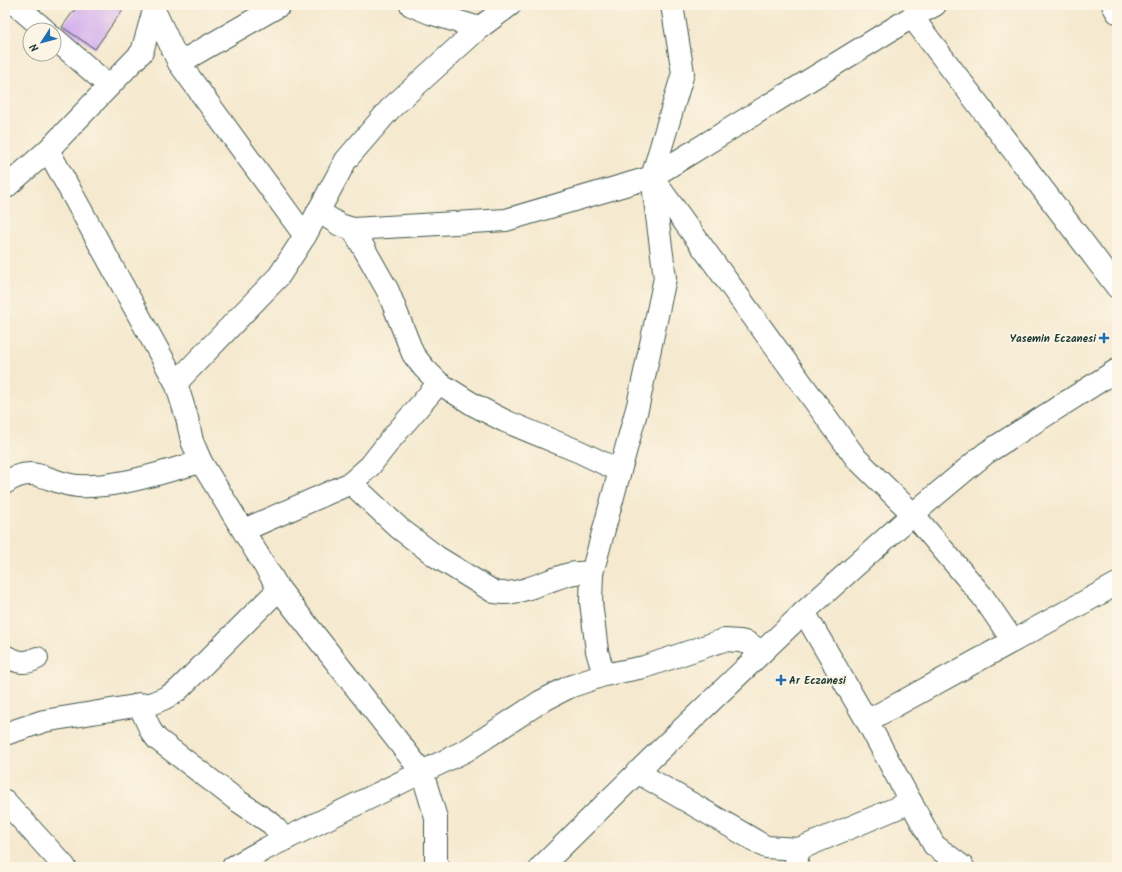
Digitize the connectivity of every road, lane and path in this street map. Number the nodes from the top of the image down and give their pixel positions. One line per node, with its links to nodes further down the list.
1 (16, 5): 11 (street)
2 (280, 5): 14 (street)
3 (411, 5): 12 (street)
4 (510, 5): 12 (street)
5 (672, 5): 17 (street)
6 (935, 5): 10 (street)
7 (1112, 5): 9 (street)
8 (154, 7): 14 (street); 15 (street)
9 (1117, 12)
10 (912, 17): 17 (street); 22 (street)
11 (36, 22)
12 (479, 28): 19 (street)
13 (62, 45): 15 (street)
14 (179, 63): 21 (street)
15 (109, 86): 16 (street)
16 (48, 150): 18 (street); 24 (street)
17 (652, 177): 20 (street); 27 (street); 30 (street)
18 (5, 188)
19 (318, 211): 20 (street); 21 (street)
20 (353, 230): 25 (street)
21 (305, 236): 24 (street)
22 (1117, 287)
23 (1117, 370): 30 (street)
24 (176, 383): 26 (street)
25 (439, 383): 27 (street); 29 (street)
26 (201, 462): 28 (street); 31 (street)
27 (620, 471): 32 (street)
28 (5, 483)
29 (350, 483): 31 (street); 32 (street)
30 (913, 514): 35 (street); 36 (street)
31 (244, 530): 34 (street)
32 (592, 573): 40 (street)
33 (1117, 584): 36 (street)
34 (279, 589): 41 (street); 44 (street)
35 (804, 612): 37 (street); 42 (street)
36 (1013, 641): 42 (street)
37 (762, 652): 40 (street); 45 (street)
38 (5, 656): 39 (street)
39 (37, 658)
40 (604, 675): 44 (street)
41 (139, 704): 43 (street); 48 (street)
42 (867, 721): 47 (street)
43 (5, 734)
44 (422, 772): 48 (street); 53 (street)
45 (637, 772): 49 (street); 54 (street)
46 (5, 801): 51 (street)
47 (910, 802): 49 (street); 55 (street)
48 (285, 840): 50 (street)
49 (797, 858)
50 (260, 860): 52 (street)
51 (64, 867)
52 (233, 867)
53 (436, 867)
54 (541, 867)
55 (963, 867)

